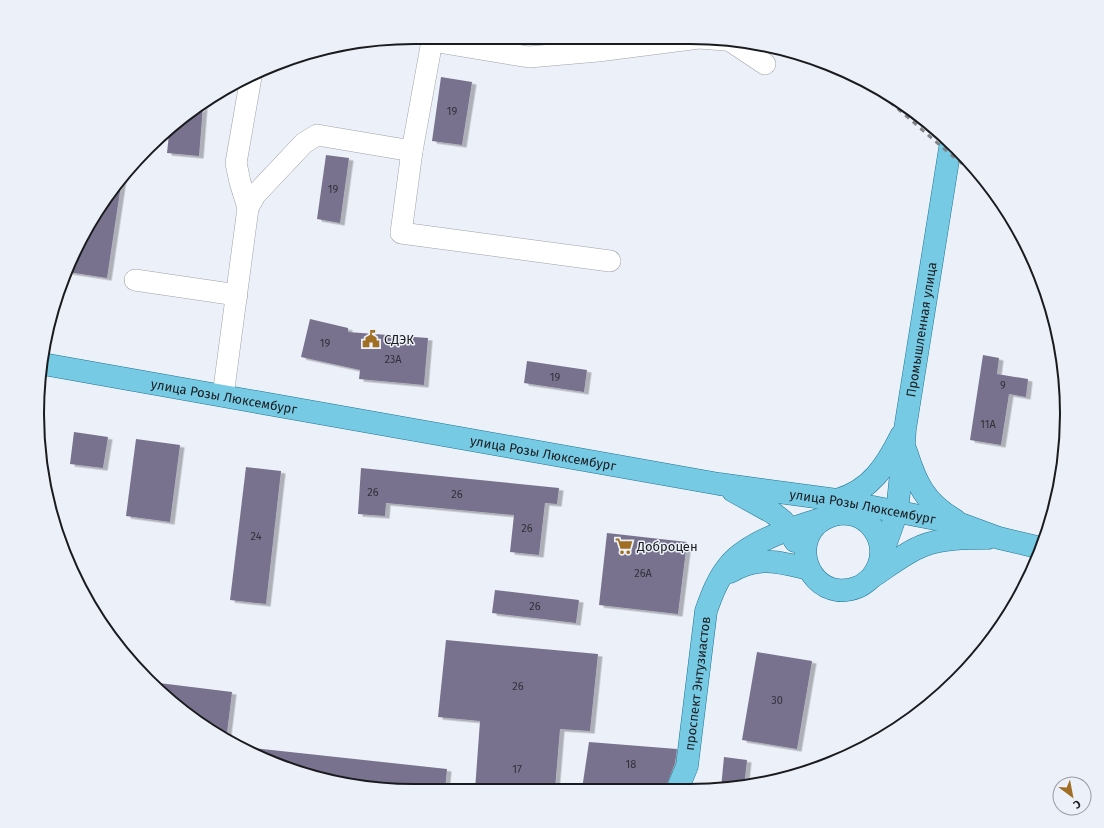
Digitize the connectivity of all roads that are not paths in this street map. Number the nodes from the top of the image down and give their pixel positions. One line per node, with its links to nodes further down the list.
1 (431, 44): 8 (lane)
2 (461, 44): 3 (lane)
3 (652, 44)
4 (740, 47): 5 (lane)
5 (765, 64)
6 (250, 82): 9 (lane)
7 (950, 150): 15 (main road, Промышленная улица)
8 (412, 151): 9 (lane); 10 (lane)
9 (248, 208): 12 (lane)
10 (610, 261)
11 (135, 280): 12 (lane)
12 (237, 296): 14 (lane)
13 (47, 365): 14 (main road, улица Розы Люксембург)
14 (223, 396): 16 (main road, улица Розы Люксембург)
15 (904, 437): 17 (main road); 18 (main road, Промышленная улица); 19 (main road)
16 (719, 484): 17 (main road, улица Розы Люксембург); 20 (main road)
17 (831, 509): 18 (main road, улица Розы Люксембург); 20 (main road, проспект Энтузиастов); 23 (main road); 24 (main road)
18 (897, 512): 19 (main road, улица Розы Люксембург); 23 (main road, Промышленная улица)
19 (961, 524): 21 (main road, улица Розы Люксембург)
20 (788, 530): 24 (main road); 26 (main road, проспект Энтузиастов)
21 (999, 538): 22 (main road, улица Розы Люксембург); 25 (main road)
22 (1035, 547)
23 (881, 557): 25 (main road)
24 (807, 566): 25 (main road); 26 (main road)
25 (871, 578)
26 (719, 579): 27 (main road, проспект Энтузиастов)
27 (680, 784)

